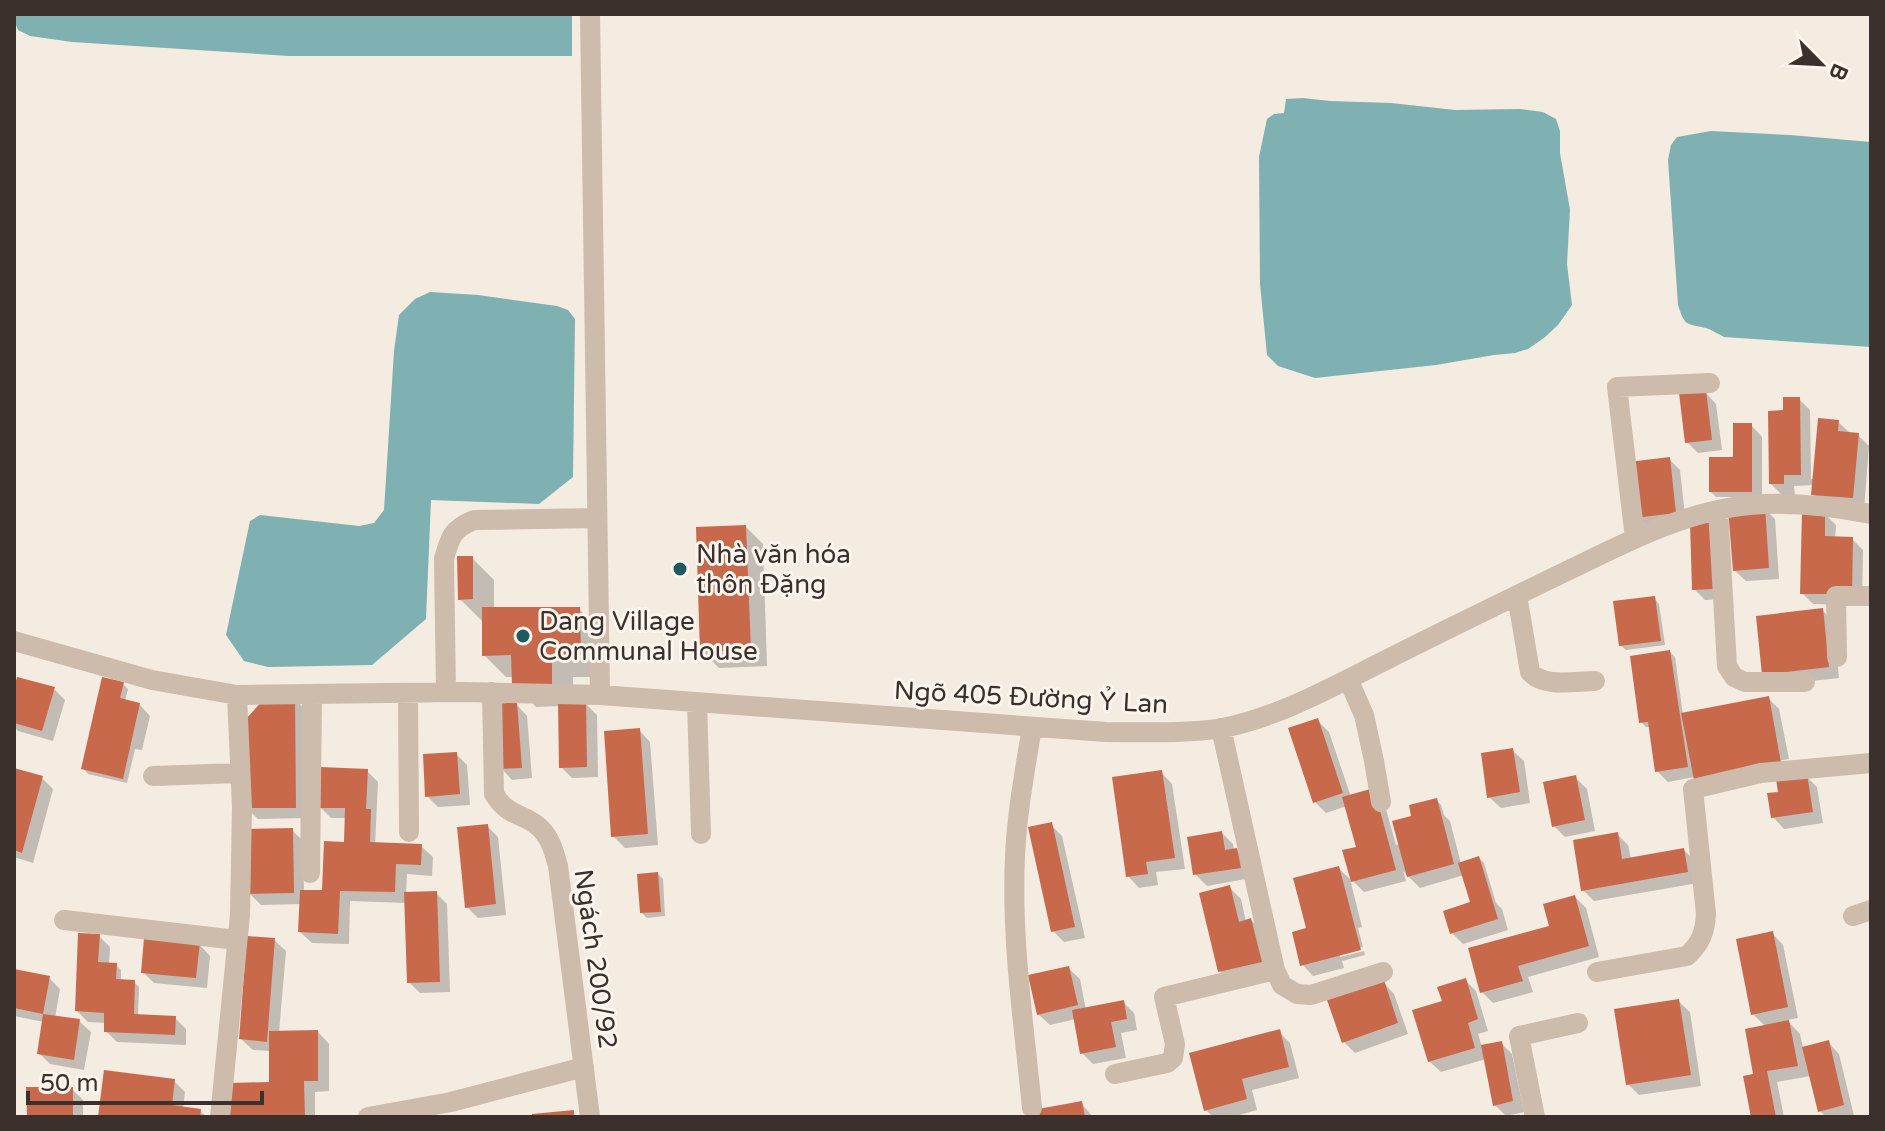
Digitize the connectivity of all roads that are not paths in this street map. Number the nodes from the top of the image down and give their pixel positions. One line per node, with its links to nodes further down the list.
1 (590, 14): 5 (street)
2 (1710, 383): 6 (street)
3 (1718, 510): 4 (street, Ngõ 405 Đường Ỷ Lan); 6 (street, Ngõ 405 Đường Ỷ Lan); 13 (street)
4 (1871, 514)
5 (597, 518): 14 (street); 19 (street)
6 (1635, 538): 7 (street, Ngõ 405 Đường Ỷ Lan)
7 (1517, 595): 11 (street, Ngõ 405 Đường Ỷ Lan); 12 (street)
8 (1871, 596): 10 (street)
9 (14, 641): 17 (street, Ngõ 405 Đường Ỷ Lan)
10 (1837, 657)
11 (1348, 679): 22 (street, Ngõ 405 Đường Ỷ Lan); 26 (street)
12 (1595, 681)
13 (1805, 682)
14 (446, 692): 15 (street, Ngõ 405 Đường Ỷ Lan); 16 (street, Ngõ 405 Đường Ỷ Lan)
15 (492, 692): 19 (street, Ngõ 405 Đường Ỷ Lan); 36 (street, Ngách 200/92)
16 (408, 693): 18 (street, Ngõ 405 Đường Ỷ Lan); 27 (street)
17 (237, 695): 18 (street, Ngõ 405 Đường Ỷ Lan); 24 (street)
18 (312, 695): 29 (street)
19 (600, 695): 20 (street, Ngõ 405 Đường Ỷ Lan)
20 (697, 702): 21 (street, Ngõ 405 Đường Ỷ Lan); 28 (street)
21 (1032, 727): 22 (street, Ngõ 405 Đường Ỷ Lan); 38 (street)
22 (1221, 728): 32 (street)
23 (1871, 763): 34 (street)
24 (240, 773): 25 (street); 31 (street)
25 (153, 776)
26 (1381, 802)
27 (409, 832)
28 (701, 834)
29 (310, 873)
30 (64, 920): 31 (street)
31 (237, 940): 39 (street)
32 (1275, 970): 33 (street); 37 (street)
33 (1383, 972)
34 (1597, 972)
35 (1578, 1023): 42 (street)
36 (584, 1067): 40 (street); 41 (street, Ngách 200/92)
37 (1115, 1074)
38 (1032, 1108)
39 (220, 1117)
40 (368, 1117)
41 (590, 1117)
42 (1535, 1117)

